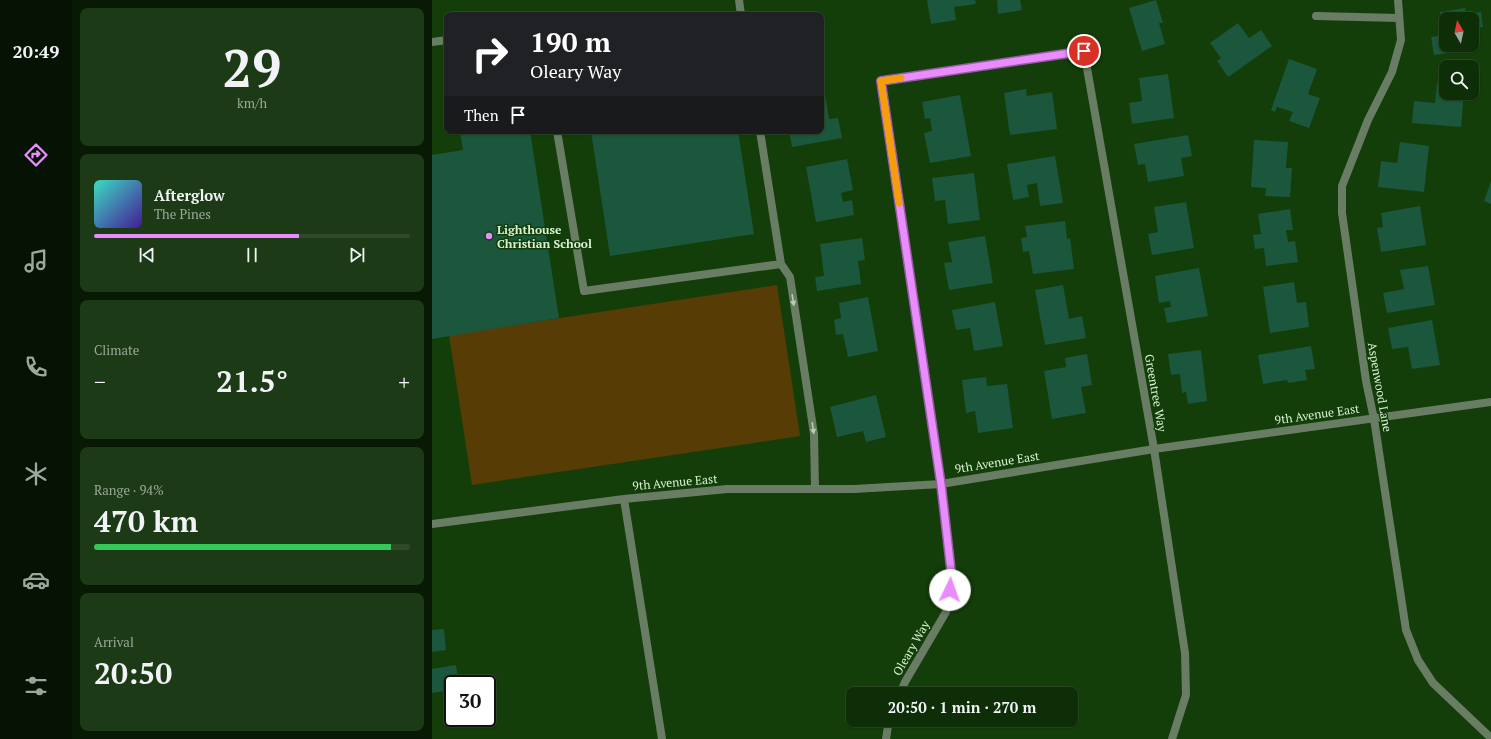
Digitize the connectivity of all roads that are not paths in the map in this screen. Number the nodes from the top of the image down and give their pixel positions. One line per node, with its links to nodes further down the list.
1 (739, 0): 3 (street)
2 (1398, 0): 5 (street, Aspenwood Lane)
3 (741, 12)
4 (1316, 16): 5 (street)
5 (1399, 18): 13 (street, Aspenwood Lane)
6 (444, 40): 7 (street)
7 (432, 42)
8 (1084, 51): 14 (street, Greentree Way); 15 (street, Oleary Way)
9 (558, 134): 11 (street)
10 (760, 134): 11 (street)
11 (781, 264): 16 (street, one-way to 16)
12 (1491, 402): 13 (street, 9th Avenue East)
13 (1374, 419): 14 (street, 9th Avenue East); 21 (street, Aspenwood Lane)
14 (1154, 449): 15 (street, 9th Avenue East); 24 (street, Greentree Way)
15 (941, 484): 16 (street, 9th Avenue East); 19 (street, Oleary Way)
16 (815, 489): 17 (street, 9th Avenue East)
17 (624, 499): 18 (street, 9th Avenue East); 22 (street)
18 (432, 524)
19 (903, 687)
20 (888, 727): 23 (street)
21 (1491, 738)
22 (662, 739)
23 (886, 739)
24 (1172, 739)

